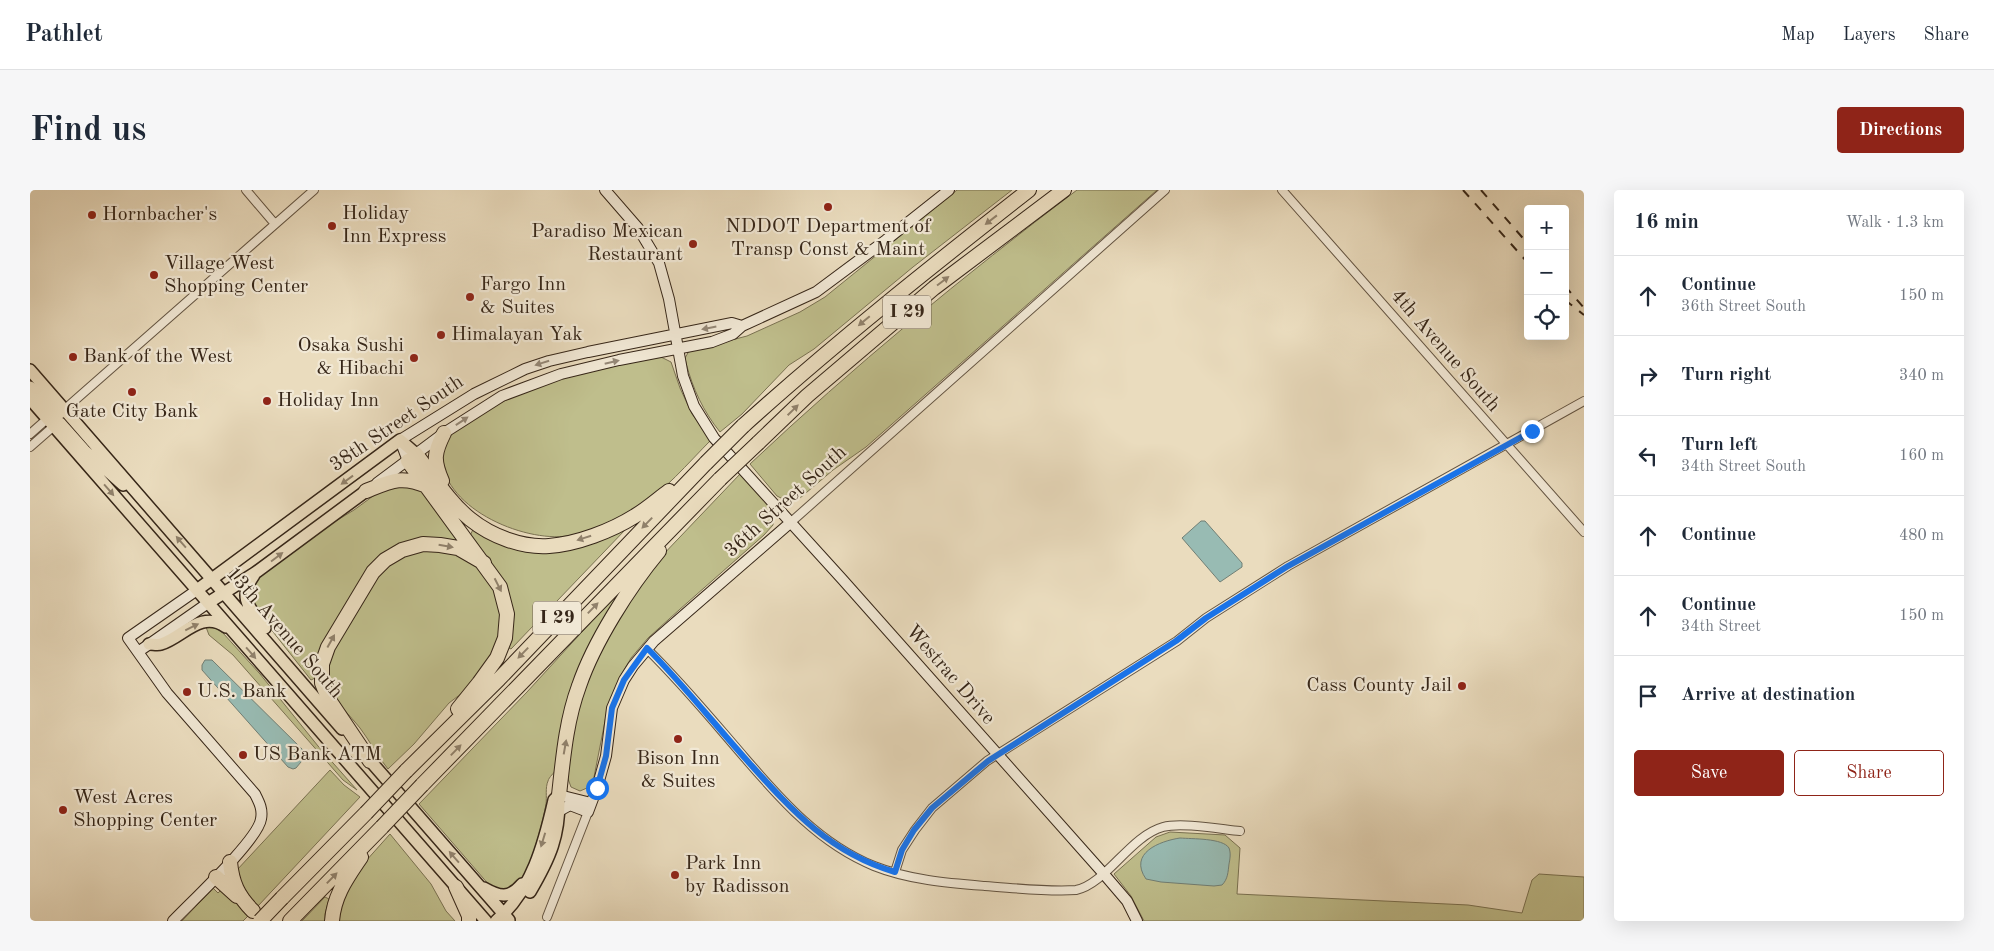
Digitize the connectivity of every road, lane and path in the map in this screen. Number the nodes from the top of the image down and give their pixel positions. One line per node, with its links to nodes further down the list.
1 (246, 190): 9 (street)
2 (314, 190): 9 (street)
3 (605, 190): 11 (street, Westrac Drive)
4 (949, 190): 10 (street, 38th Street South)
5 (1030, 190): 25 (highway, I 29, one-way to 25, bridge)
6 (1064, 190): 30 (highway, I 29, one-way to 6, bridge)
7 (1165, 190): 31 (street, 36th Street South)
8 (1282, 190): 22 (street, 4th Avenue South)
9 (275, 224): 17 (street)
10 (742, 326): 11 (street, 38th Street South, one-way to 11); 12 (street, 38th Street South)
11 (675, 334): 12 (street, Westrac Drive); 21 (street, 38th Street South, one-way to 21)
12 (678, 349): 19 (street, 38th Street South, one-way to 12); 31 (street, Westrac Drive)
13 (30, 370): 17 (main road, 13th Avenue South)
14 (30, 387): 17 (main road)
15 (30, 399): 18 (main road, 13th Avenue South)
16 (1584, 401): 22 (street)
17 (65, 409): 29 (main road, 13th Avenue South)
18 (50, 423): 20 (street); 23 (street); 29 (main road); 36 (main road, 13th Avenue South, one-way to 36)
19 (444, 433): 24 (street, 38th Street South); 28 (highway)
20 (30, 434)
21 (400, 440): 24 (main road); 35 (main road, 38th Street South, one-way to 35)
22 (1506, 445): 32 (street, 4th Avenue South); 45 (street)
23 (30, 447)
24 (412, 457): 26 (highway); 27 (street, 38th Street South); 28 (highway)
25 (703, 465): 28 (highway, one-way to 28); 44 (highway, I 29, one-way to 44)
26 (427, 486): 27 (highway); 33 (highway)
27 (366, 491): 34 (main road, 38th Street South, one-way to 27)
28 (448, 496)
29 (151, 508): 35 (main road, 13th Avenue South, one-way to 29)
30 (684, 514): 47 (highway, one-way to 30); 50 (highway, I 29, one-way to 30, bridge)
31 (790, 523): 41 (street, 36th Street South); 45 (street, Westrac Drive)
32 (1584, 532)
33 (484, 563): 44 (highway, one-way to 44); 46 (highway, one-way to 33)
34 (255, 573): 37 (main road, 38th Street South); 43 (main road)
35 (213, 579): 36 (main road, 38th Street South); 37 (main road, 13th Avenue South)
36 (196, 590): 38 (main road, 13th Avenue South); 42 (street, 38th Street South)
37 (225, 592): 38 (main road, 38th Street South); 43 (main road, 13th Avenue South)
38 (208, 603): 39 (main road, 13th Avenue South); 40 (street, 38th Street South)
39 (234, 634): 40 (main road, one-way to 39); 58 (main road, 13th Avenue South, one-way to 58)
40 (149, 644): 42 (street, 38th Street South)
41 (647, 648): 48 (street, 36th Street South); 54 (street)
42 (138, 652): 52 (street, 38th Street South)
43 (302, 683): 46 (main road, 13th Avenue South)
44 (436, 742): 59 (highway, I 29, bridge)
45 (997, 755): 54 (street); 55 (street, Westrac Drive)
46 (370, 761): 57 (main road, 13th Avenue South, one-way to 46)
47 (559, 795): 48 (street); 49 (main road); 53 (main road, one-way to 53)
48 (589, 807): 49 (street); 61 (street, 36th Street South)
49 (559, 811): 62 (main road)
50 (379, 830): 60 (highway, I 29, one-way to 50); 64 (highway)
51 (1240, 831): 55 (street)
52 (230, 862): 56 (street, 38th Street South); 59 (highway)
53 (534, 868): 57 (main road); 62 (main road)
54 (895, 872): 55 (street)
55 (1103, 873): 67 (street, Westrac Drive)
56 (216, 877): 59 (highway); 63 (street, 38th Street South)
57 (477, 884): 62 (main road, 13th Avenue South)
58 (456, 887): 65 (highway); 66 (main road, 13th Avenue South)
59 (252, 911)
60 (294, 917)
61 (547, 917)
62 (506, 920)
63 (173, 921)
64 (332, 921)
65 (469, 921)
66 (486, 921)
67 (1137, 921)

